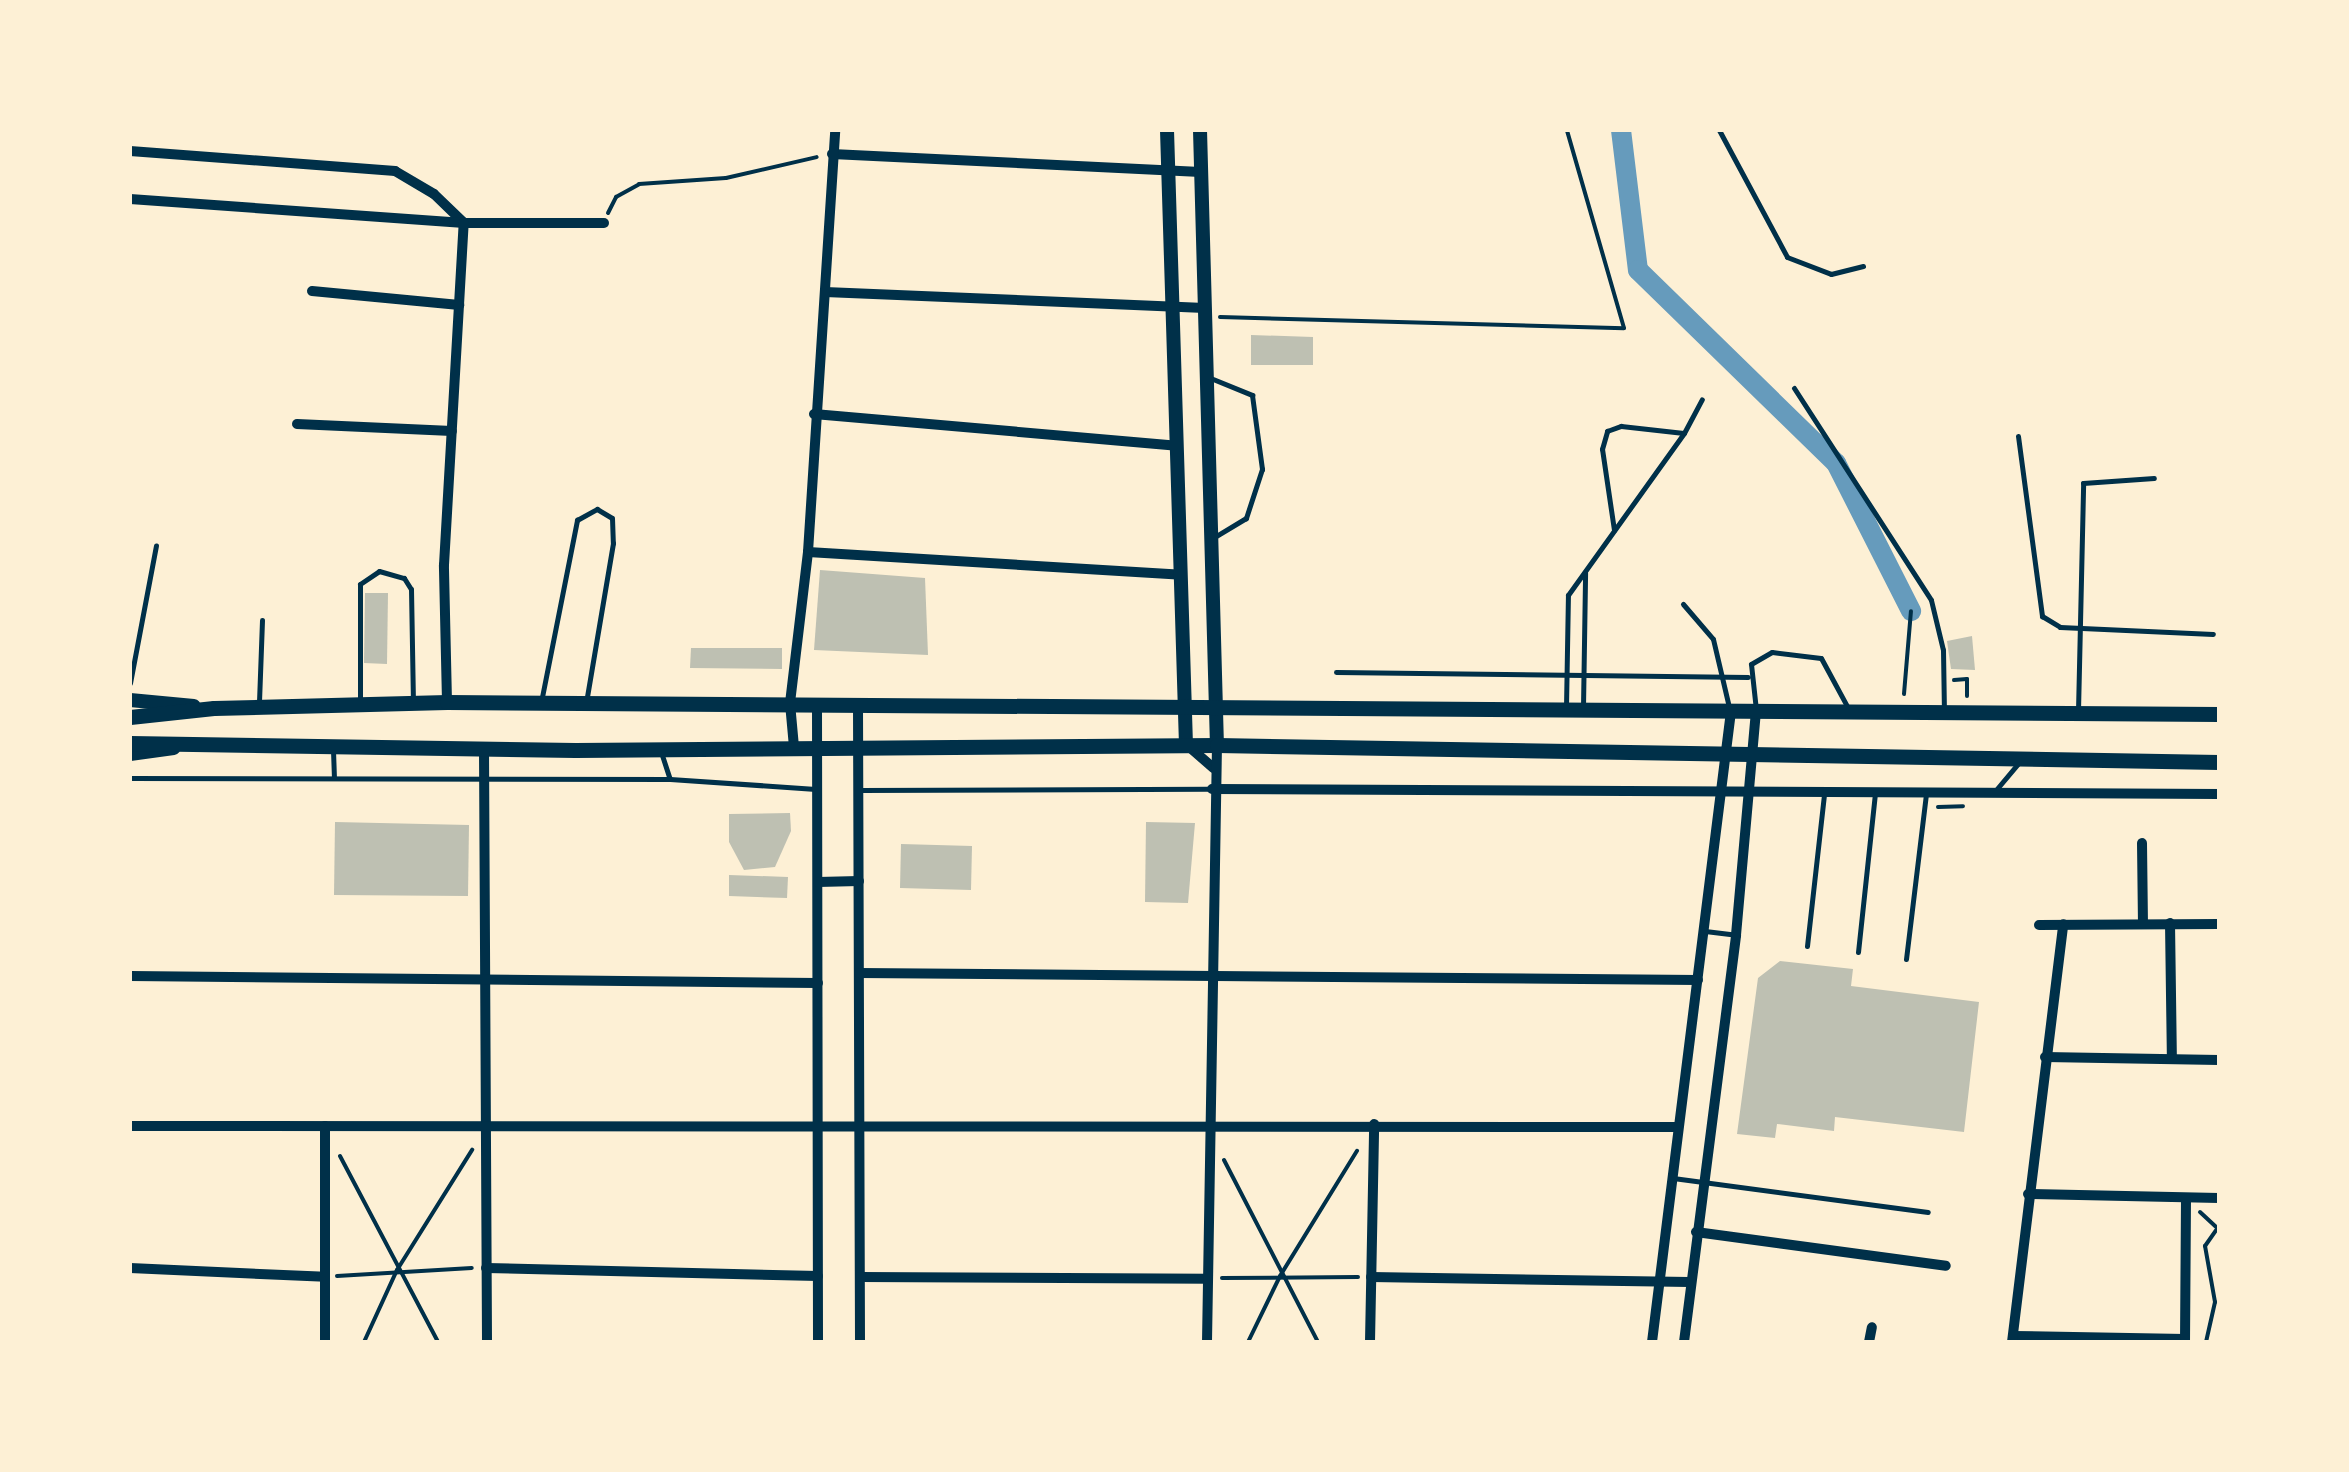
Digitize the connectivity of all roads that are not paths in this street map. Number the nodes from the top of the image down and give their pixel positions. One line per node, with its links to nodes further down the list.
1 (835, 130): 6 (street)
2 (1167, 130): 7 (street)
3 (1200, 130): 8 (street)
4 (1719, 130): 12 (lane)
5 (130, 151): 10 (street)
6 (832, 154): 7 (street); 14 (street)
7 (1168, 170): 8 (street); 16 (street)
8 (1201, 172): 17 (street)
9 (130, 199): 10 (street)
10 (464, 223): 11 (street); 15 (street)
11 (604, 223)
12 (1862, 266)
13 (312, 290): 15 (street)
14 (825, 292): 16 (street); 21 (street)
15 (459, 305): 23 (street)
16 (1172, 306): 17 (street); 26 (street)
17 (1205, 312): 18 (street)
18 (1207, 376): 29 (street); 29 (lane)
19 (1794, 388): 62 (lane)
20 (1702, 399): 24 (lane)
21 (814, 414): 26 (street); 31 (street)
22 (297, 424): 23 (street)
23 (452, 432): 45 (street)
24 (1684, 434): 28 (lane); 28 (lane)
25 (2018, 436): 36 (lane)
26 (1177, 446): 33 (street)
27 (2154, 478): 36 (lane)
28 (1614, 530): 32 (lane)
29 (1212, 538): 54 (street)
30 (156, 545): 43 (lane)
31 (808, 552): 33 (street); 46 (street)
32 (1585, 570): 39 (lane); 40 (lane)
33 (1181, 575): 53 (street)
34 (1684, 604): 41 (lane)
35 (262, 620): 56 (lane)
36 (2078, 628): 37 (lane); 63 (lane)
37 (2214, 634)
38 (1336, 672): 39 (lane)
39 (1565, 675): 40 (lane); 58 (lane)
40 (1582, 676): 41 (lane); 57 (lane)
41 (1717, 677): 42 (lane); 59 (lane)
42 (1748, 678): 60 (lane); 61 (lane)
43 (130, 683)
44 (130, 700): 55 (street)
45 (447, 702): 48 (main road); 49 (main road)
46 (790, 703): 50 (main road); 51 (main road); 72 (street)
47 (360, 704): 48 (main road); 48 (lane); 56 (main road)
48 (413, 704)
49 (540, 704): 51 (main road); 51 (lane)
50 (818, 704): 52 (main road); 70 (street)
51 (585, 705)
52 (858, 705): 53 (main road); 66 (street)
53 (1185, 705): 54 (main road); 68 (street)
54 (1216, 706): 58 (main road); 69 (street)
55 (214, 708): 56 (main road); 65 (main road)
56 (259, 708)
57 (1583, 709): 58 (main road); 59 (main road)
58 (1566, 710)
59 (1731, 711): 60 (main road); 76 (street)
60 (1756, 712): 61 (main road); 78 (street)
61 (1850, 714): 62 (main road)
62 (1944, 714): 63 (main road)
63 (2078, 714): 64 (main road)
64 (2219, 714)
65 (130, 718)
66 (858, 742): 68 (main road); 70 (main road); 88 (street)
67 (130, 743): 73 (main road)
68 (1186, 744): 69 (main road); 81 (street)
69 (1217, 744): 76 (main road); 81 (street)
70 (818, 745): 72 (main road); 86 (street)
71 (333, 746): 73 (main road); 74 (main road); 83 (lane)
72 (794, 746): 75 (main road)
73 (213, 747): 77 (street)
74 (484, 749): 75 (main road); 85 (street)
75 (660, 749): 84 (lane)
76 (1726, 753): 78 (main road); 89 (street)
77 (130, 754)
78 (1753, 754): 79 (main road); 90 (street)
79 (2022, 758): 80 (main road); 94 (lane)
80 (2219, 762)
81 (1213, 768): 87 (street)
82 (130, 778): 83 (lane)
83 (334, 778): 85 (lane)
84 (670, 779): 85 (lane); 86 (lane)
85 (484, 780): 111 (street)
86 (818, 789): 98 (street)
87 (1212, 789): 88 (lane); 89 (street); 112 (street)
88 (858, 790): 97 (street)
89 (1723, 791): 90 (street); 104 (street)
90 (1750, 792): 91 (street); 105 (street)
91 (1824, 792): 92 (street); 106 (lane)
92 (1875, 792): 93 (street); 107 (lane)
93 (1926, 792): 94 (street); 108 (lane)
94 (1993, 793): 95 (street)
95 (2219, 794)
96 (2142, 843): 99 (street)
97 (858, 881): 98 (street); 109 (street)
98 (818, 882): 114 (street)
99 (2142, 923): 100 (street); 101 (street)
100 (2170, 923): 102 (street); 116 (street)
101 (2062, 924): 103 (street); 115 (street)
102 (2219, 924)
103 (2039, 925)
104 (1705, 931): 105 (lane); 113 (street)
105 (1736, 935): 127 (street)
106 (1806, 946)
107 (1858, 952)
108 (1906, 959)
109 (859, 974): 112 (street); 124 (street)
110 (130, 976): 111 (street)
111 (485, 977): 114 (street); 122 (street)
112 (1211, 978): 113 (street); 123 (street)
113 (1698, 980): 121 (street)
114 (818, 984): 125 (street)
115 (2044, 1058): 116 (street); 128 (street)
116 (2172, 1059): 117 (street)
117 (2219, 1060)
118 (1374, 1124): 121 (street); 123 (street); 139 (street)
119 (130, 1126): 120 (street)
120 (325, 1126): 122 (street); 137 (street)
121 (1677, 1127): 126 (street)
122 (486, 1128): 125 (street); 135 (street)
123 (1209, 1128): 124 (street); 140 (street)
124 (860, 1129): 125 (street); 138 (street)
125 (818, 1130): 136 (street)
126 (1670, 1178): 127 (lane); 141 (street)
127 (1702, 1182): 131 (lane); 132 (street)
128 (2028, 1194): 129 (street); 144 (street)
129 (2186, 1198): 130 (street); 145 (street)
130 (2219, 1198)
131 (1928, 1212)
132 (1696, 1232): 133 (street); 142 (street)
133 (1946, 1266)
134 (130, 1268): 137 (street)
135 (486, 1268): 136 (street); 147 (street)
136 (818, 1276): 148 (street)
137 (325, 1277): 146 (street)
138 (860, 1277): 140 (street); 149 (street)
139 (1372, 1277): 141 (street); 151 (street)
140 (1208, 1279): 150 (street)
141 (1658, 1280): 142 (street); 152 (street)
142 (1689, 1282): 153 (street)
143 (1872, 1327): 154 (street)
144 (2012, 1339): 145 (street)
145 (2185, 1341)
146 (324, 1342)
147 (487, 1342)
148 (818, 1342)
149 (860, 1342)
150 (1207, 1342)
151 (1370, 1342)
152 (1652, 1342)
153 (1684, 1342)
154 (1869, 1342)

